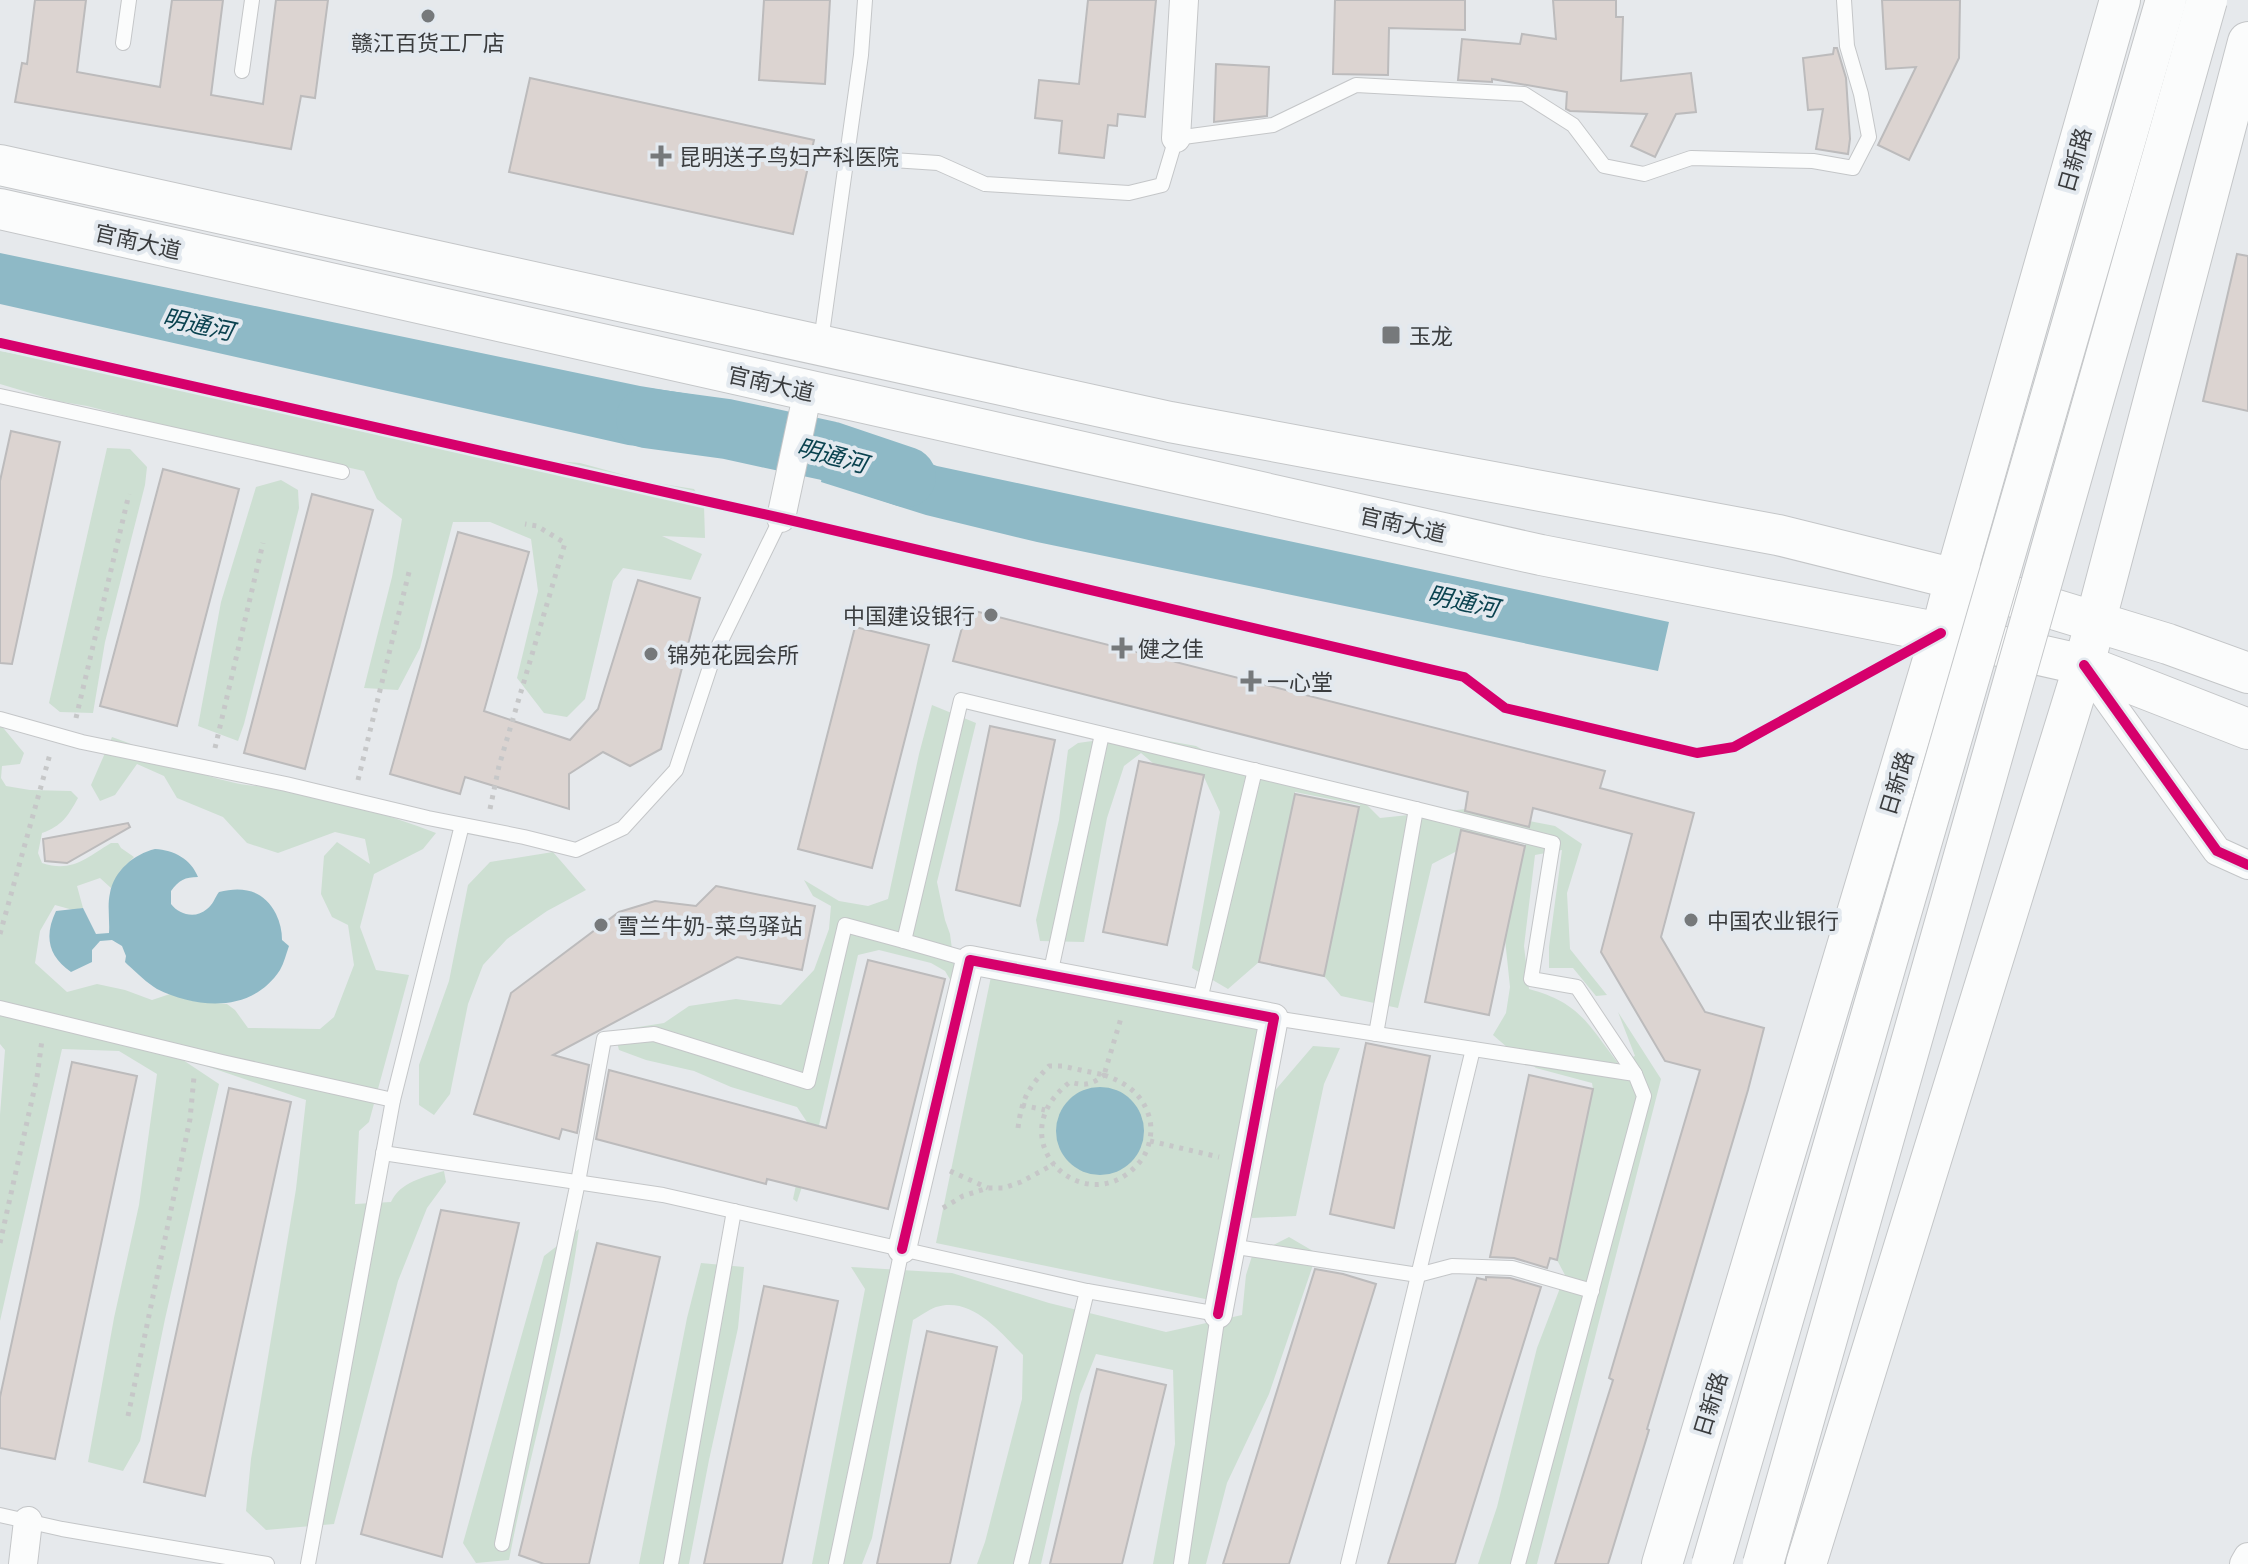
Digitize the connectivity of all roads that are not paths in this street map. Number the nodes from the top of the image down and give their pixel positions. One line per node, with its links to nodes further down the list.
1 (129, 0): 10 (lane)
2 (252, 0): 11 (lane)
3 (865, 0): 13 (lane)
4 (1184, 0): 12 (street)
5 (1844, 0): 12 (lane)
6 (2120, 0): 21 (main road, 日新路)
7 (2166, 0): 66 (main road, 日新路, bridge)
8 (2207, 0): 67 (main road, bridge)
9 (2248, 42): 22 (main road)
10 (123, 43)
11 (242, 71)
12 (1176, 138): 13 (lane)
13 (847, 157): 16 (lane)
14 (0, 165): 16 (main road, 官南大道)
15 (0, 209): 17 (main road, 官南大道)
16 (820, 345): 21 (main road, 官南大道)
17 (808, 391): 20 (street); 23 (main road, 官南大道)
18 (0, 396): 19 (lane)
19 (342, 472)
20 (781, 518): 31 (lane)
21 (1955, 579): 22 (main road, 官南大道); 23 (main road, 日新路)
22 (2095, 621): 24 (main road); 25 (main road, 官南大道)
23 (1941, 633): 24 (main road, 官南大道); 65 (main road, 日新路)
24 (2084, 665): 27 (main road, 官南大道); 32 (street); 68 (main road)
25 (2248, 673)
26 (0, 719): 31 (lane)
27 (2248, 729)
28 (1102, 734): 29 (lane); 33 (lane); 35 (lane)
29 (1255, 770): 30 (lane); 36 (lane)
30 (1416, 809): 39 (lane); 41 (lane)
31 (462, 825): 42 (lane)
32 (2248, 865)
33 (904, 941): 34 (lane); 44 (lane)
34 (970, 960): 35 (street); 47 (street)
35 (1050, 975): 36 (street)
36 (1199, 1004): 38 (street)
37 (0, 1008): 42 (lane)
38 (1274, 1018): 39 (lane); 46 (street)
39 (1376, 1034): 40 (lane)
40 (1473, 1049): 41 (lane); 48 (lane)
41 (1635, 1074): 50 (lane)
42 (393, 1100): 43 (lane)
43 (383, 1153): 44 (lane); 58 (lane)
44 (578, 1182): 45 (lane); 54 (lane)
45 (734, 1211): 47 (lane); 59 (lane)
46 (1230, 1246): 48 (lane); 51 (street)
47 (902, 1249): 49 (lane); 60 (lane)
48 (1418, 1275): 50 (lane); 63 (lane)
49 (1087, 1291): 51 (lane); 61 (lane)
50 (1592, 1291): 64 (lane)
51 (1218, 1314): 62 (lane)
52 (0, 1515): 53 (lane)
53 (28, 1521): 56 (street); 57 (lane)
54 (502, 1544)
55 (2248, 1557): 69 (street)
56 (23, 1564)
57 (267, 1564)
58 (308, 1564)
59 (671, 1564)
60 (836, 1564)
61 (1021, 1564)
62 (1181, 1564)
63 (1348, 1564)
64 (1518, 1564)
65 (1662, 1564)
66 (1712, 1564)
67 (1763, 1564)
68 (1806, 1564)
69 (2244, 1564)

